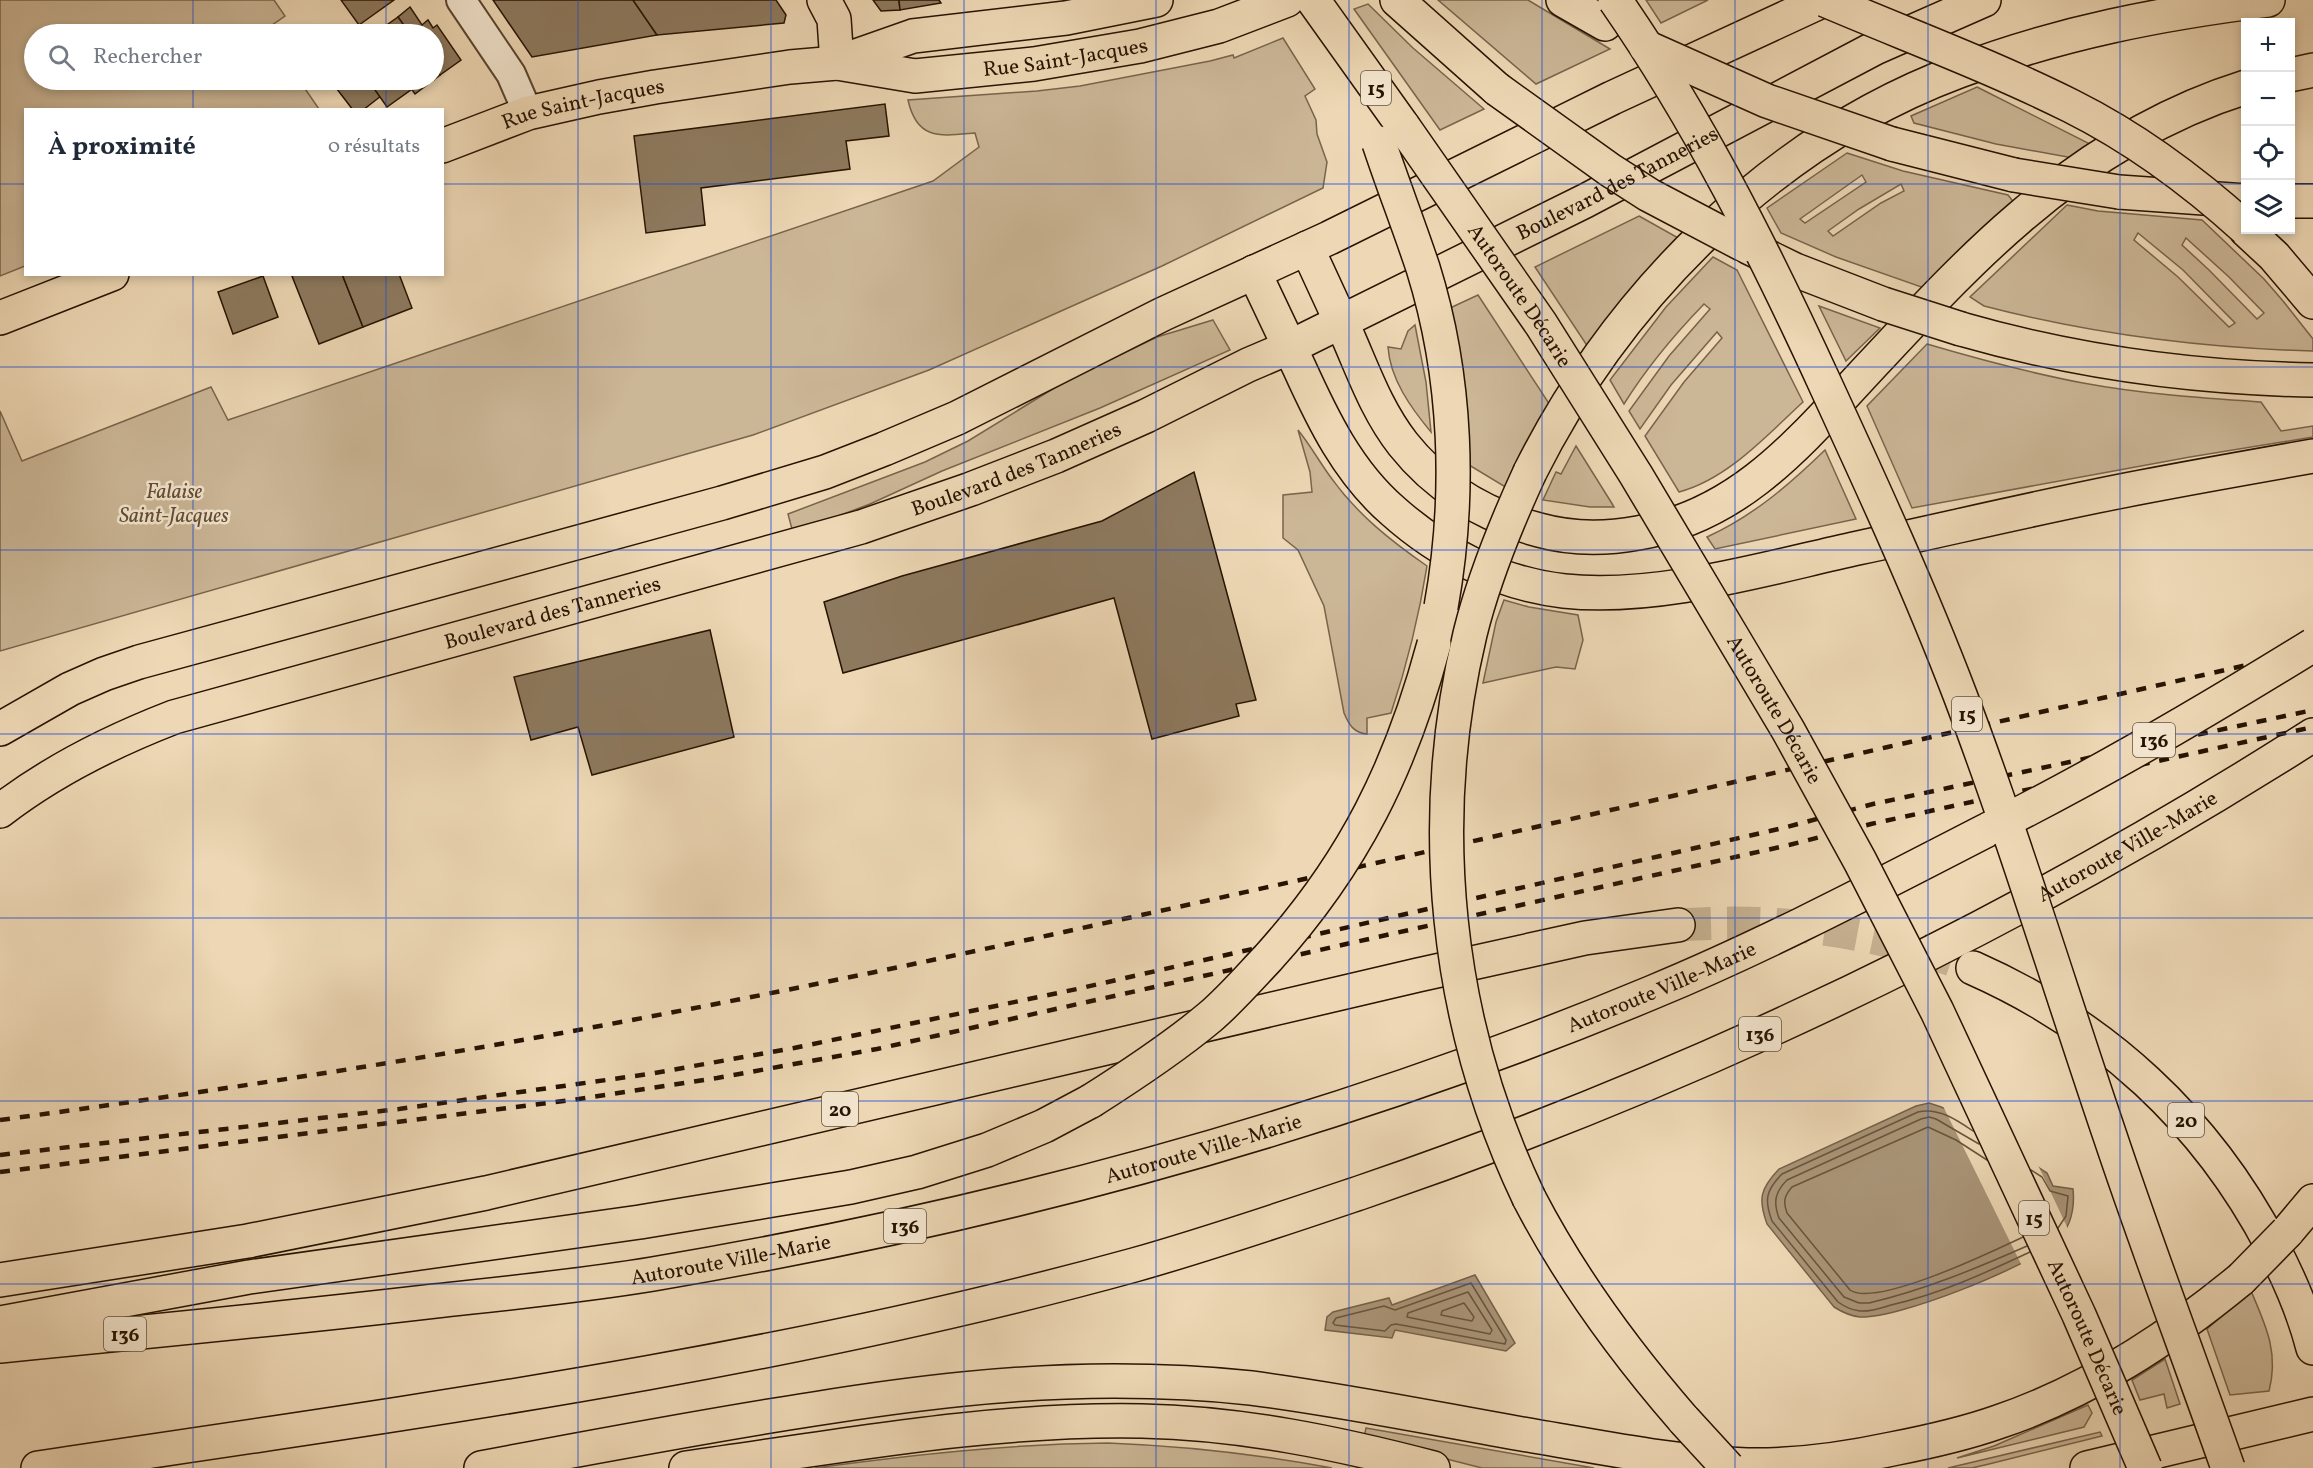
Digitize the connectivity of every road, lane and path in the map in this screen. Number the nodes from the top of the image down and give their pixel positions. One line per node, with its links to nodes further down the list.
1 (461, 0): 16 (street)
2 (824, 0): 12 (main road)
3 (1156, 0): 12 (main road, Rue Saint-Jacques)
4 (1287, 0): 12 (main road, Rue Saint-Jacques)
5 (1313, 0): 17 (main road, Autoroute Décarie / 15)
6 (1397, 0): 31 (main road, bridge)
7 (1563, 0): 11 (main road)
8 (1824, 0): 22 (main road, bridge); 24 (main road)
9 (1984, 0): 29 (main road, Boulevard des Tanneries)
10 (2268, 0): 49 (main road, bridge)
11 (1610, 12): 19 (main road, bridge); 52 (main road, 15, bridge)
12 (837, 63): 16 (main road, Rue Saint-Jacques)
13 (2313, 70): 14 (main road)
14 (2295, 74)
15 (2241, 89): 29 (main road)
16 (528, 113): 18 (main road, Rue Saint-Jacques)
17 (1391, 134): 41 (main road, bridge); 51 (main road, Autoroute Décarie / 15, bridge)
18 (444, 145)
19 (2241, 201)
20 (2295, 201): 21 (main road)
21 (2313, 201)
22 (2241, 225)
23 (2251, 234): 27 (main road)
24 (1307, 248): 25 (main road); 29 (main road)
25 (1254, 272): 30 (main road); 34 (main road)
26 (107, 276): 28 (main road)
27 (2313, 302)
28 (0, 318)
29 (1341, 321): 30 (main road, Boulevard des Tanneries)
30 (1290, 347): 32 (main road); 36 (main road, Boulevard des Tanneries)
31 (2313, 380)
32 (2313, 456)
33 (2313, 645): 42 (main road, Autoroute Ville-Marie / 136, bridge)
34 (0, 729)
35 (2313, 735): 45 (main road, Autoroute Ville-Marie / 136)
36 (0, 811)
37 (1678, 925): 40 (main road, 20)
38 (1973, 968): 43 (main road, 20)
39 (2313, 1201): 46 (main road, bridge)
40 (0, 1280)
41 (0, 1323)
42 (0, 1346)
43 (2313, 1348)
44 (2313, 1414): 50 (main road)
45 (38, 1468)
46 (482, 1468)
47 (686, 1468): 48 (main road)
48 (1433, 1468)
49 (1728, 1468)
50 (2087, 1468)
51 (2145, 1468)
52 (2228, 1468)

